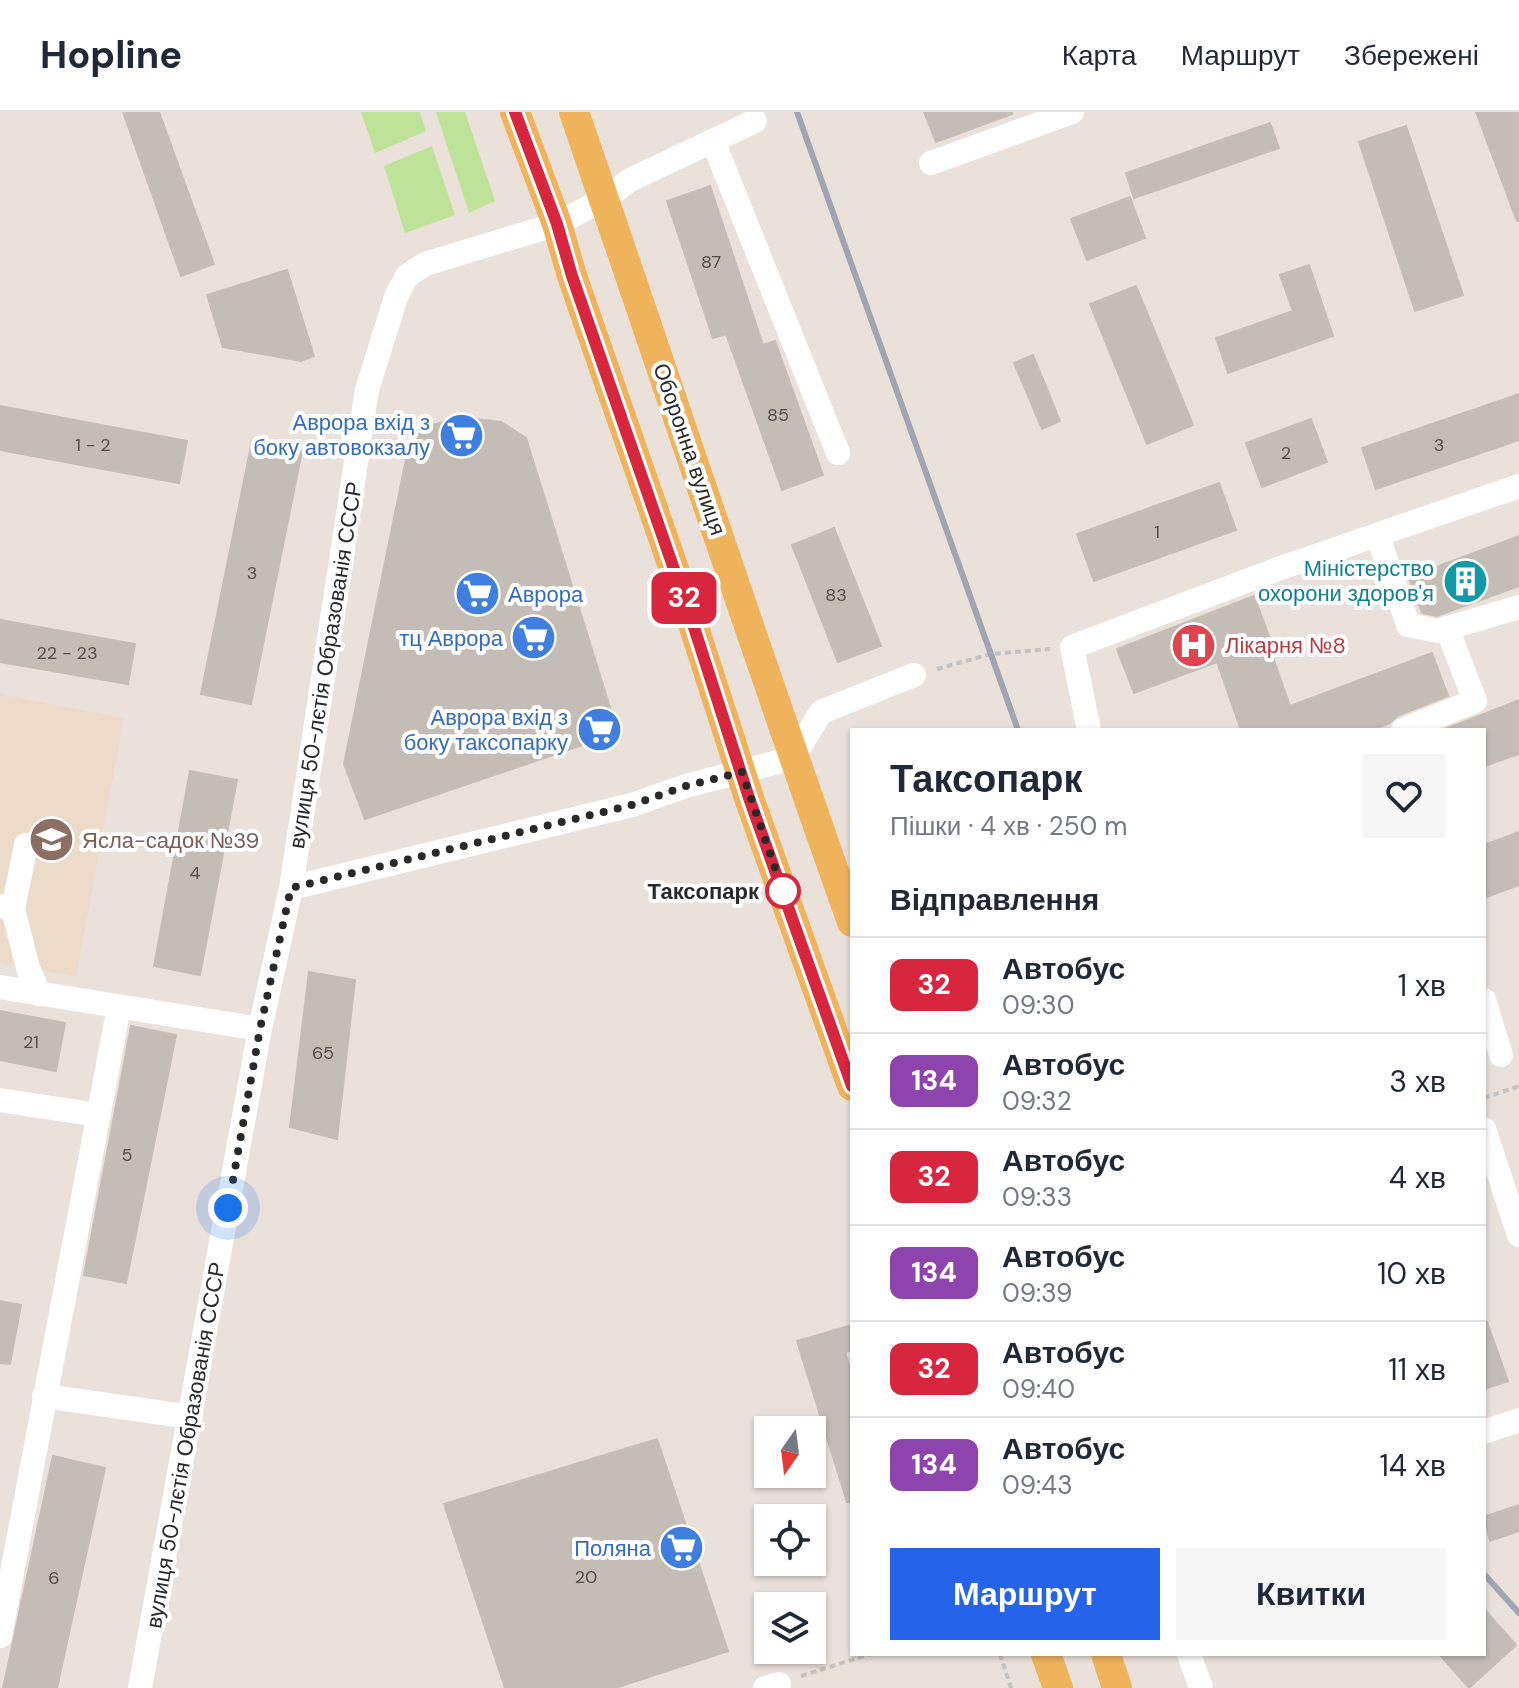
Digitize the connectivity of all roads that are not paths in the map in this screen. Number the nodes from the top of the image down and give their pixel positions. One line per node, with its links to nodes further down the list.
1 (515, 112): 8 (main road)
2 (574, 112): 7 (main road, Оборонна вулиця)
3 (1072, 112): 6 (street)
4 (755, 121): 5 (street, вулиця 50-лєтія Образованія СССР)
5 (713, 141): 7 (street, вулиця 50-лєтія Образованія СССР); 9 (street)
6 (931, 163)
7 (606, 198): 8 (street, вулиця 50-лєтія Образованія СССР); 17 (main road, Оборонна вулиця)
8 (557, 224): 18 (main road); 20 (street, вулиця 50-лєтія Образованія СССР)
9 (838, 453)
10 (1519, 486): 11 (street)
11 (1378, 536): 13 (street); 15 (street)
12 (1519, 607): 13 (street)
13 (1447, 628): 16 (street)
14 (914, 675): 17 (street)
15 (1089, 728)
16 (1408, 728)
17 (793, 758): 18 (street); 22 (main road, Оборонна вулиця)
18 (742, 772): 20 (street); 29 (main road)
19 (26, 845): 21 (street)
20 (291, 888): 27 (street, вулиця 50-лєтія Образованія СССР)
21 (6, 908): 24 (street)
22 (850, 916)
23 (0, 987): 24 (street)
24 (39, 994): 26 (street)
25 (1486, 1006): 28 (street)
26 (119, 1007): 27 (street); 31 (street)
27 (260, 1029): 35 (street, вулиця 50-лєтія Образованія СССР)
28 (1501, 1055)
29 (850, 1080)
30 (0, 1100): 31 (street)
31 (98, 1115): 34 (street)
32 (1486, 1135): 33 (street)
33 (1519, 1235)
34 (44, 1396): 35 (street); 38 (street)
35 (191, 1417): 42 (street, вулиця 50-лєтія Образованія СССР)
36 (1519, 1420): 37 (street)
37 (1486, 1431)
38 (0, 1636)
39 (1047, 1656): 43 (main road)
40 (1107, 1656): 44 (main road)
41 (1190, 1656): 45 (street)
42 (140, 1688)
43 (1058, 1688)
44 (1117, 1688)
45 (1201, 1688)

